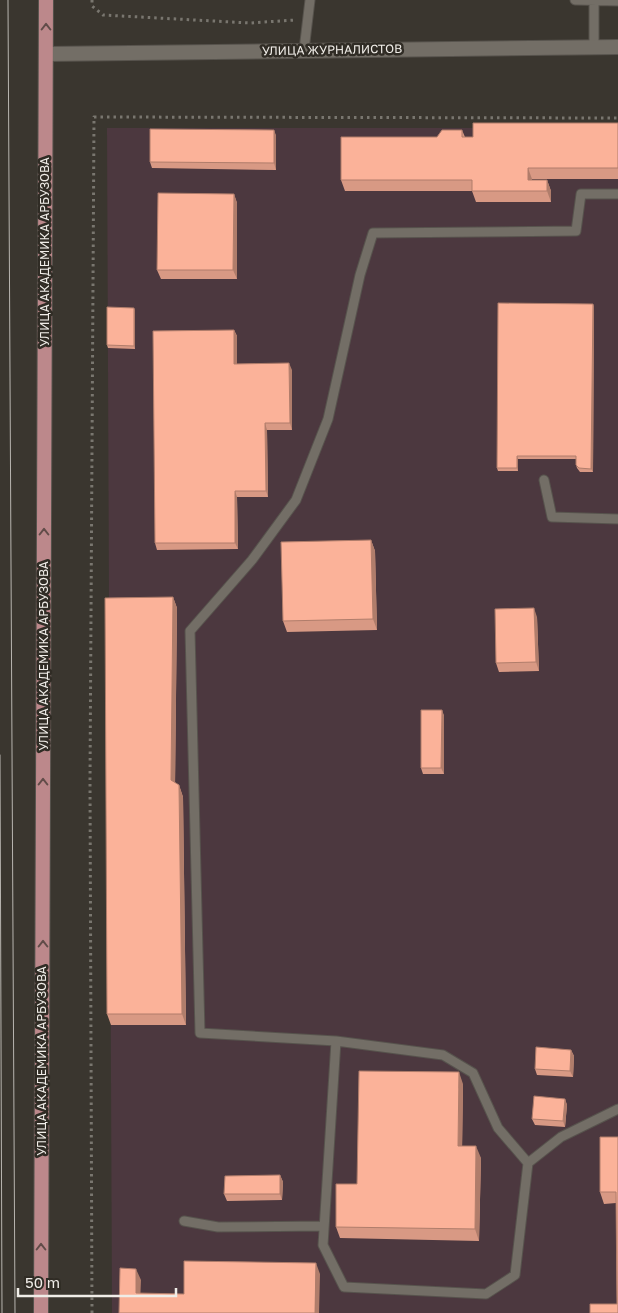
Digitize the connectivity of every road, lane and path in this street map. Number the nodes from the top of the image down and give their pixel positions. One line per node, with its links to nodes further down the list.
1 (46, 0): 11 (main road, УЛИЦА АКАДЕМИКА АРБУЗОВА, one-way to 1)
2 (92, 0): 7 (path)
3 (310, 0): 7 (lane)
4 (576, 0): 5 (lane)
5 (594, 1): 6 (lane); 8 (lane)
6 (618, 1)
7 (308, 20): 10 (lane)
8 (594, 46): 9 (street, УЛИЦА ЖУРНАЛИСТОВ); 10 (street, УЛИЦА ЖУРНАЛИСТОВ)
9 (618, 47)
10 (304, 50): 11 (street, УЛИЦА ЖУРНАЛИСТОВ)
11 (46, 54): 21 (main road, УЛИЦА АКАДЕМИКА АРБУЗОВА, one-way to 11)
12 (618, 118): 22 (path)
13 (618, 194): 16 (lane)
14 (544, 480): 15 (lane)
15 (618, 519)
16 (336, 1041): 18 (lane); 20 (lane)
17 (618, 1109): 18 (lane)
18 (528, 1164): 20 (lane)
19 (184, 1221): 20 (lane)
20 (324, 1226)
21 (41, 1313)
22 (92, 1313)

